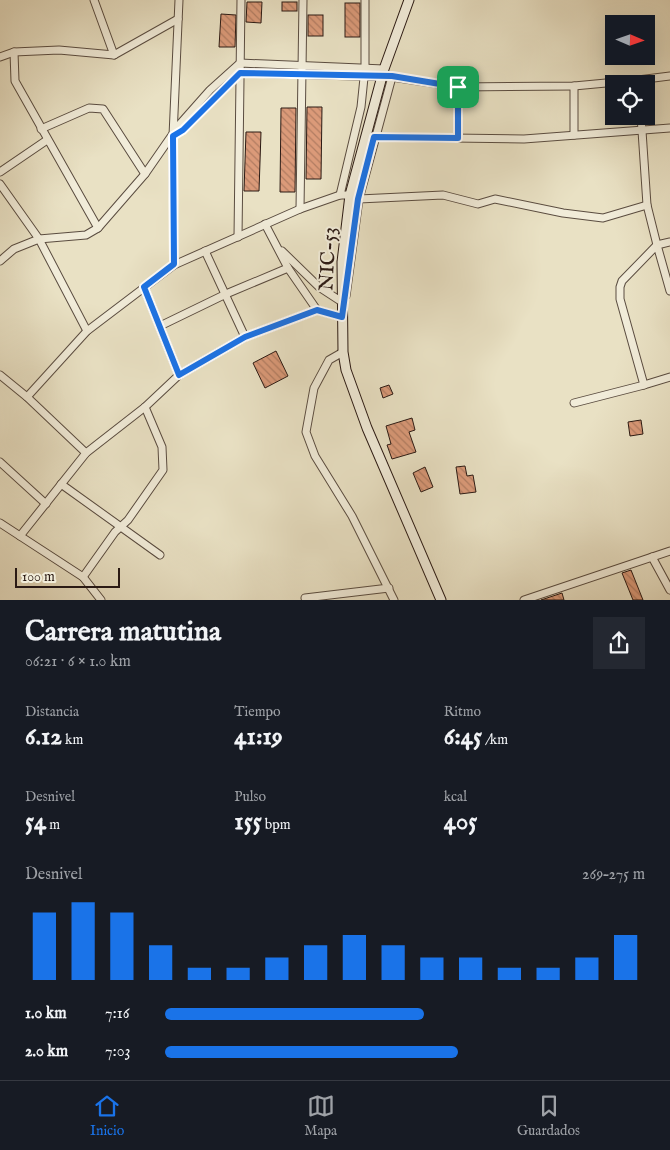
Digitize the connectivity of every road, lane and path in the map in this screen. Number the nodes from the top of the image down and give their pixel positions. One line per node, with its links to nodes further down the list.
1 (94, 0): 9 (street)
2 (179, 0): 7 (street)
3 (241, 0): 11 (street)
4 (304, 0): 12 (street)
5 (366, 0): 13 (street)
6 (409, 0): 15 (main road, NIC-53 / NIC-53)
7 (178, 19): 9 (street); 30 (street)
8 (14, 52): 9 (street); 10 (street); 27 (street)
9 (114, 55)
10 (0, 57)
11 (240, 63): 12 (street); 14 (street); 24 (street)
12 (302, 66): 13 (street); 16 (street)
13 (365, 68): 15 (street); 17 (street)
14 (240, 73): 16 (street); 24 (street); 44 (street)
15 (383, 73): 17 (street); 18 (street); 38 (main road, NIC-53 / NIC-53)
16 (302, 75): 17 (street); 41 (street)
17 (364, 76): 37 (street)
18 (392, 76): 23 (street); 31 (street)
19 (670, 76): 20 (street)
20 (655, 79)
21 (605, 84): 22 (street)
22 (574, 86): 23 (street); 29 (street)
23 (458, 87): 32 (street)
24 (212, 94): 30 (street)
25 (642, 125): 28 (street)
26 (670, 128): 28 (street)
27 (42, 129): 33 (street); 35 (street)
28 (642, 130): 29 (street); 40 (street)
29 (574, 135): 32 (street)
30 (173, 136): 35 (street); 51 (street)
31 (374, 137): 32 (street); 39 (street)
32 (458, 138)
33 (47, 140): 34 (street); 43 (street)
34 (0, 172)
35 (145, 174): 43 (street)
36 (0, 185): 45 (street)
37 (340, 195): 38 (street); 41 (street)
38 (350, 195): 56 (main road, NIC-53 / NIC-53)
39 (358, 199): 40 (street); 58 (street)
40 (647, 205): 47 (street)
41 (300, 209): 42 (street)
42 (265, 224): 44 (street); 48 (street)
43 (98, 228): 45 (street)
44 (238, 237): 49 (street)
45 (39, 239): 50 (street); 60 (street)
46 (670, 242): 47 (street)
47 (657, 245): 54 (street); 66 (street)
48 (276, 246): 52 (street); 56 (street)
49 (205, 251): 51 (street); 55 (street)
50 (0, 260)
51 (174, 264): 53 (street)
52 (288, 268): 55 (street); 57 (street)
53 (144, 287): 59 (street); 60 (street)
54 (670, 291)
55 (226, 294): 59 (street); 61 (street)
56 (342, 302): 58 (main road, NIC-53 / NIC-53)
57 (317, 310): 58 (street); 61 (street)
58 (342, 317): 62 (main road, NIC-53 / NIC-53)
59 (160, 326): 64 (street)
60 (87, 331): 67 (street)
61 (245, 337): 64 (street)
62 (343, 352): 81 (street); 86 (main road, NIC-53 / NIC-53)
63 (0, 375): 67 (street)
64 (179, 375): 69 (street)
65 (670, 377): 66 (street)
66 (644, 385): 68 (street)
67 (27, 396): 70 (street)
68 (574, 403)
69 (145, 407): 70 (street); 75 (street)
70 (86, 453): 72 (street)
71 (0, 462): 73 (street)
72 (61, 484): 73 (street); 75 (street)
73 (46, 504): 76 (street)
74 (0, 522): 76 (street)
75 (120, 527): 78 (street); 80 (street)
76 (20, 536): 80 (street)
77 (670, 551): 79 (street)
78 (160, 555)
79 (652, 557): 82 (street); 87 (street)
80 (83, 577): 84 (street)
81 (389, 588): 83 (street); 85 (street)
82 (670, 590)
83 (305, 598)
84 (101, 600)
85 (394, 600)
86 (441, 600)
87 (524, 600)

